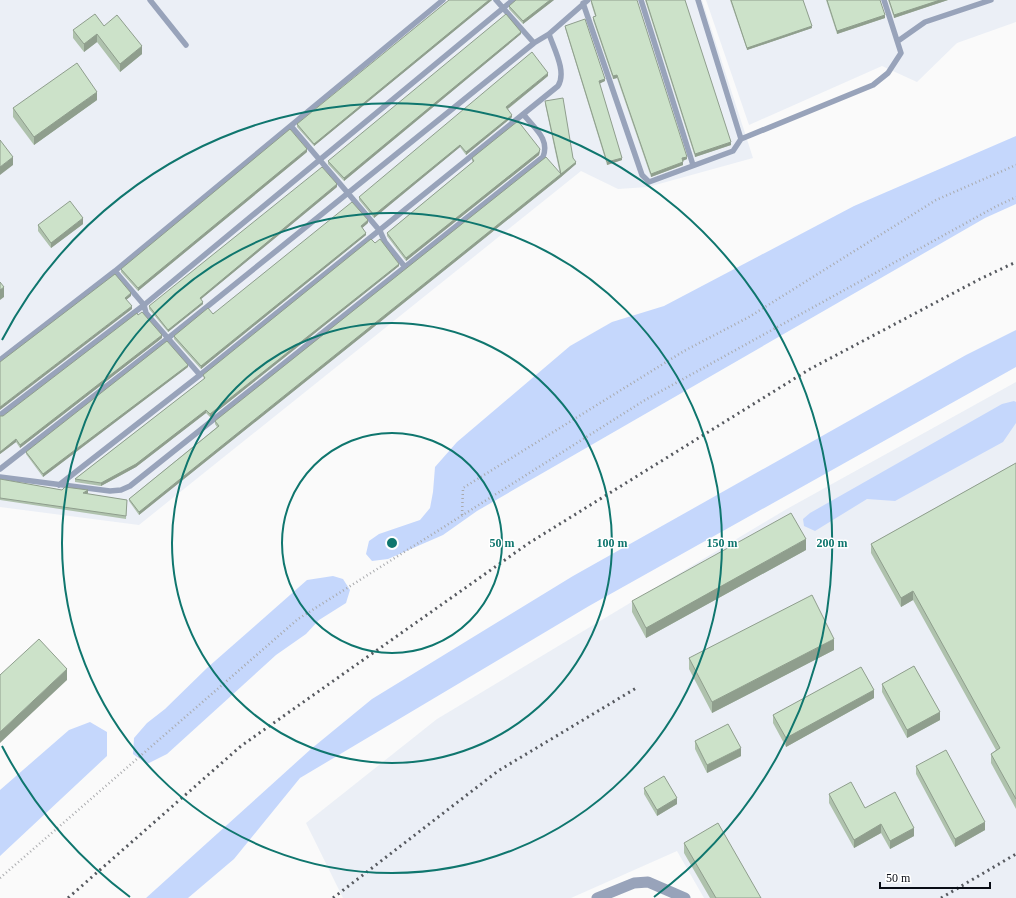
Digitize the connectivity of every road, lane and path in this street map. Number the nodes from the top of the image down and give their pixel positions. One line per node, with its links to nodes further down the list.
1 (150, 0): 15 (lane)
2 (443, 0): 17 (lane)
3 (496, 0): 11 (lane)
4 (513, 0): 11 (lane)
5 (588, 0): 10 (lane)
6 (641, 0): 20 (lane)
7 (698, 0): 18 (lane)
8 (884, 0): 13 (lane)
9 (991, 0): 13 (lane)
10 (582, 4): 12 (lane); 20 (lane)
11 (503, 8): 14 (lane); 19 (lane)
12 (549, 34): 14 (lane); 16 (lane)
13 (898, 41): 18 (lane)
14 (534, 43): 22 (lane)
15 (186, 45)
16 (524, 115): 24 (lane); 25 (lane)
17 (292, 126): 19 (lane); 26 (lane)
18 (741, 139): 20 (lane)
19 (320, 161): 22 (lane); 27 (lane)
20 (692, 165)
21 (1016, 165): 35 (path)
22 (349, 193): 24 (lane); 28 (lane)
23 (1016, 197): 35 (path)
24 (380, 230): 25 (lane); 30 (lane)
25 (405, 267): 34 (lane)
26 (115, 271): 27 (lane); 29 (lane)
27 (144, 305): 28 (lane); 31 (lane)
28 (167, 339): 30 (lane); 32 (lane)
29 (0, 360)
30 (200, 376): 34 (lane)
31 (0, 415)
32 (0, 469)
33 (0, 477): 34 (lane)
34 (59, 485)
35 (462, 515): 36 (path)
36 (0, 878)
37 (596, 898): 38 (street)
38 (685, 898)

